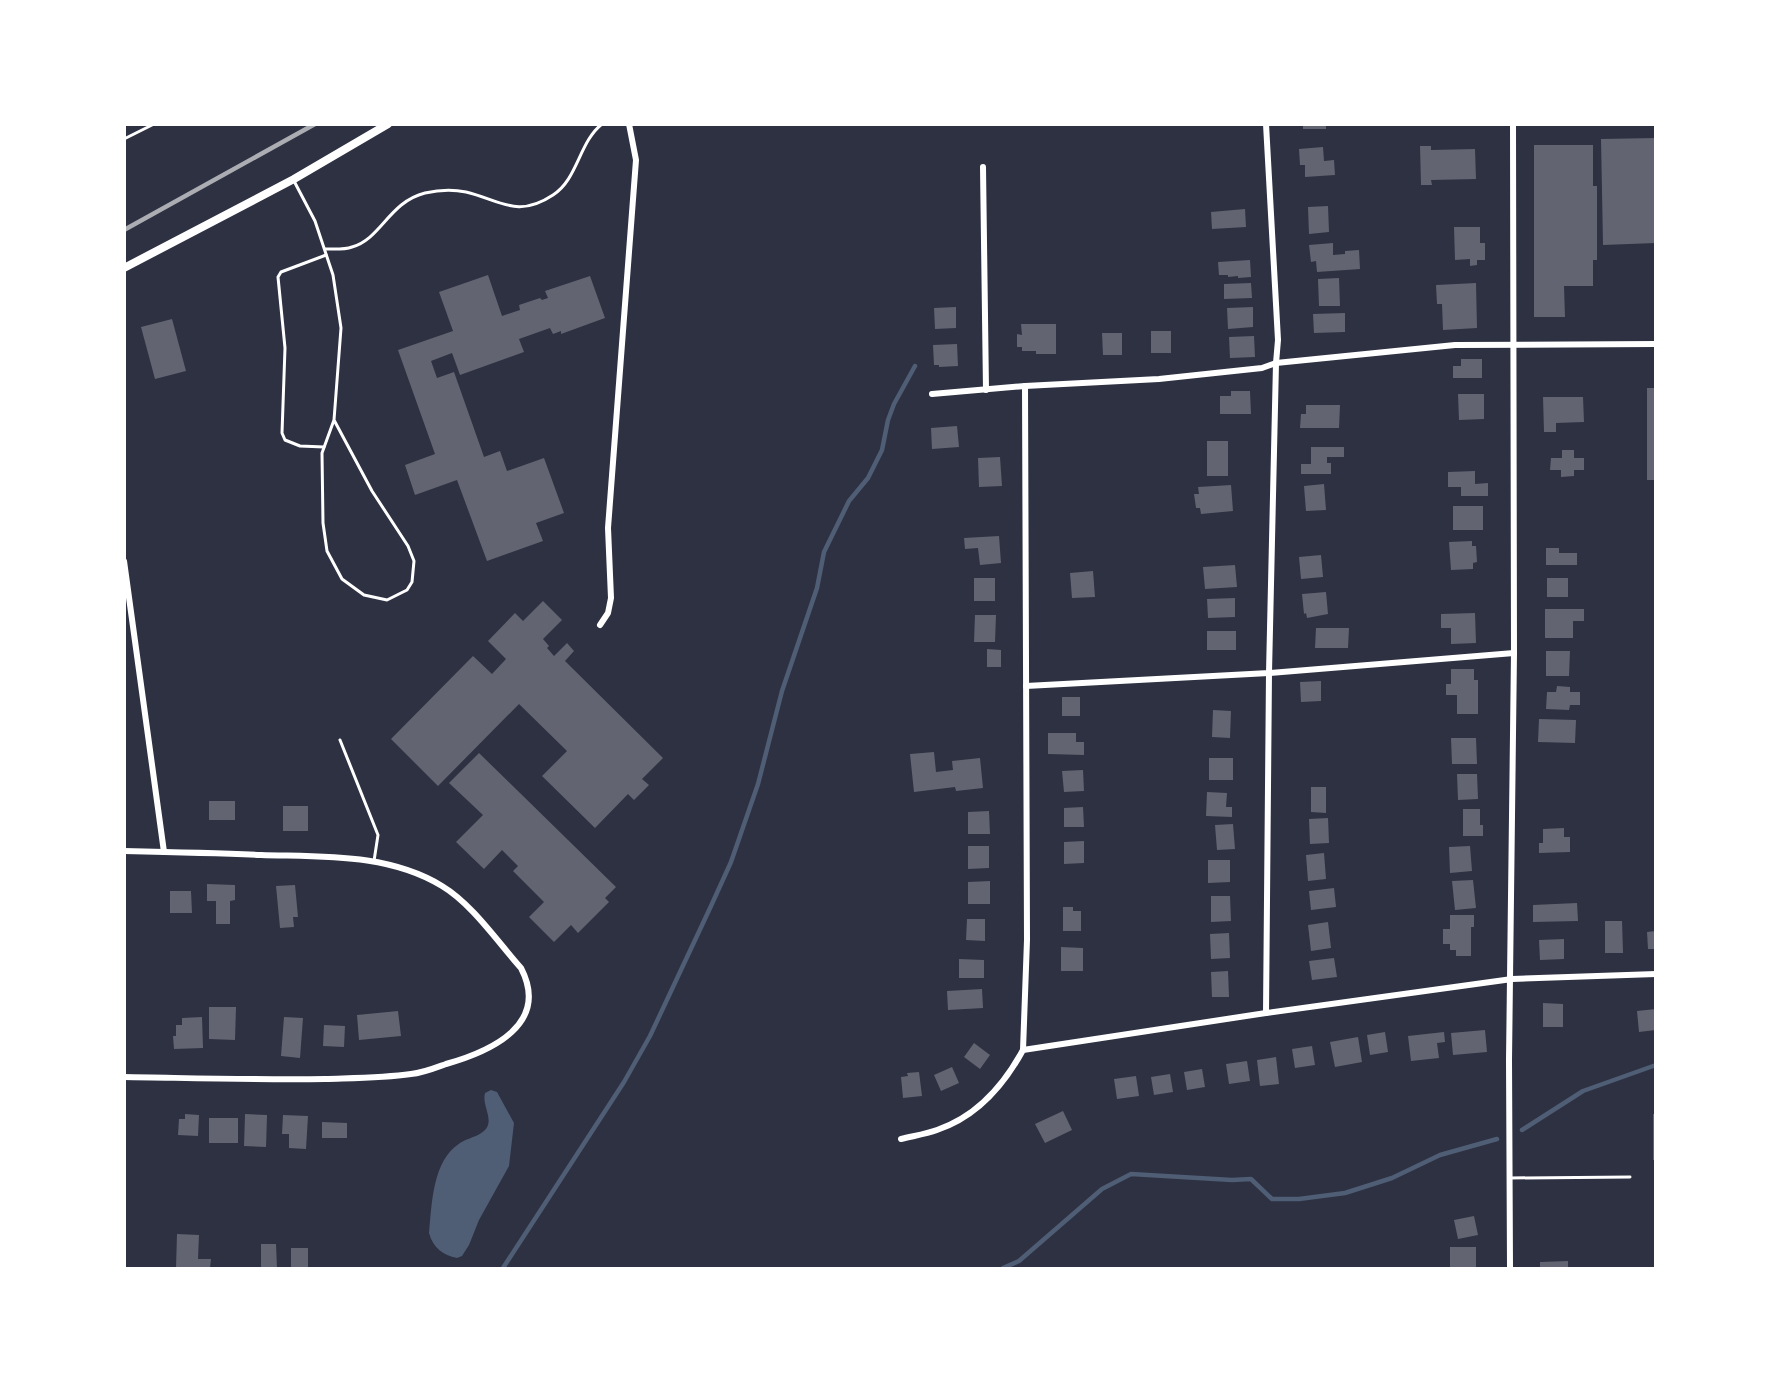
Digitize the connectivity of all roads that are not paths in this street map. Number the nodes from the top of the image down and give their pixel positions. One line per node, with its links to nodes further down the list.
1 (388, 124): 7 (street)
2 (602, 124): 8 (lane)
3 (629, 124): 20 (street)
4 (1266, 124): 13 (street)
5 (1513, 124): 11 (street)
6 (983, 167): 15 (street)
7 (294, 179): 8 (lane); 10 (street)
8 (325, 249): 9 (lane)
9 (326, 255): 17 (lane); 18 (lane)
10 (124, 268)
11 (1512, 344): 12 (street); 13 (street); 21 (street)
12 (1656, 344)
13 (1276, 363): 14 (street); 22 (street)
14 (1025, 386): 15 (street); 23 (street)
15 (986, 390): 16 (street)
16 (932, 394)
17 (334, 420): 18 (lane); 18 (lane)
18 (324, 447)
19 (124, 561): 26 (street)
20 (600, 625)
21 (1514, 653): 22 (street); 29 (street)
22 (1269, 672): 23 (street); 30 (street)
23 (1026, 686): 31 (street)
24 (340, 740): 27 (lane)
25 (124, 850): 26 (street)
26 (164, 852): 27 (street)
27 (374, 861): 32 (street)
28 (1656, 974): 29 (street)
29 (1512, 979): 30 (street); 35 (street)
30 (1266, 1013): 31 (street)
31 (1023, 1050): 33 (street)
32 (124, 1077)
33 (901, 1138)
34 (1630, 1176): 35 (lane)
35 (1510, 1178): 36 (street)
36 (1510, 1269)

